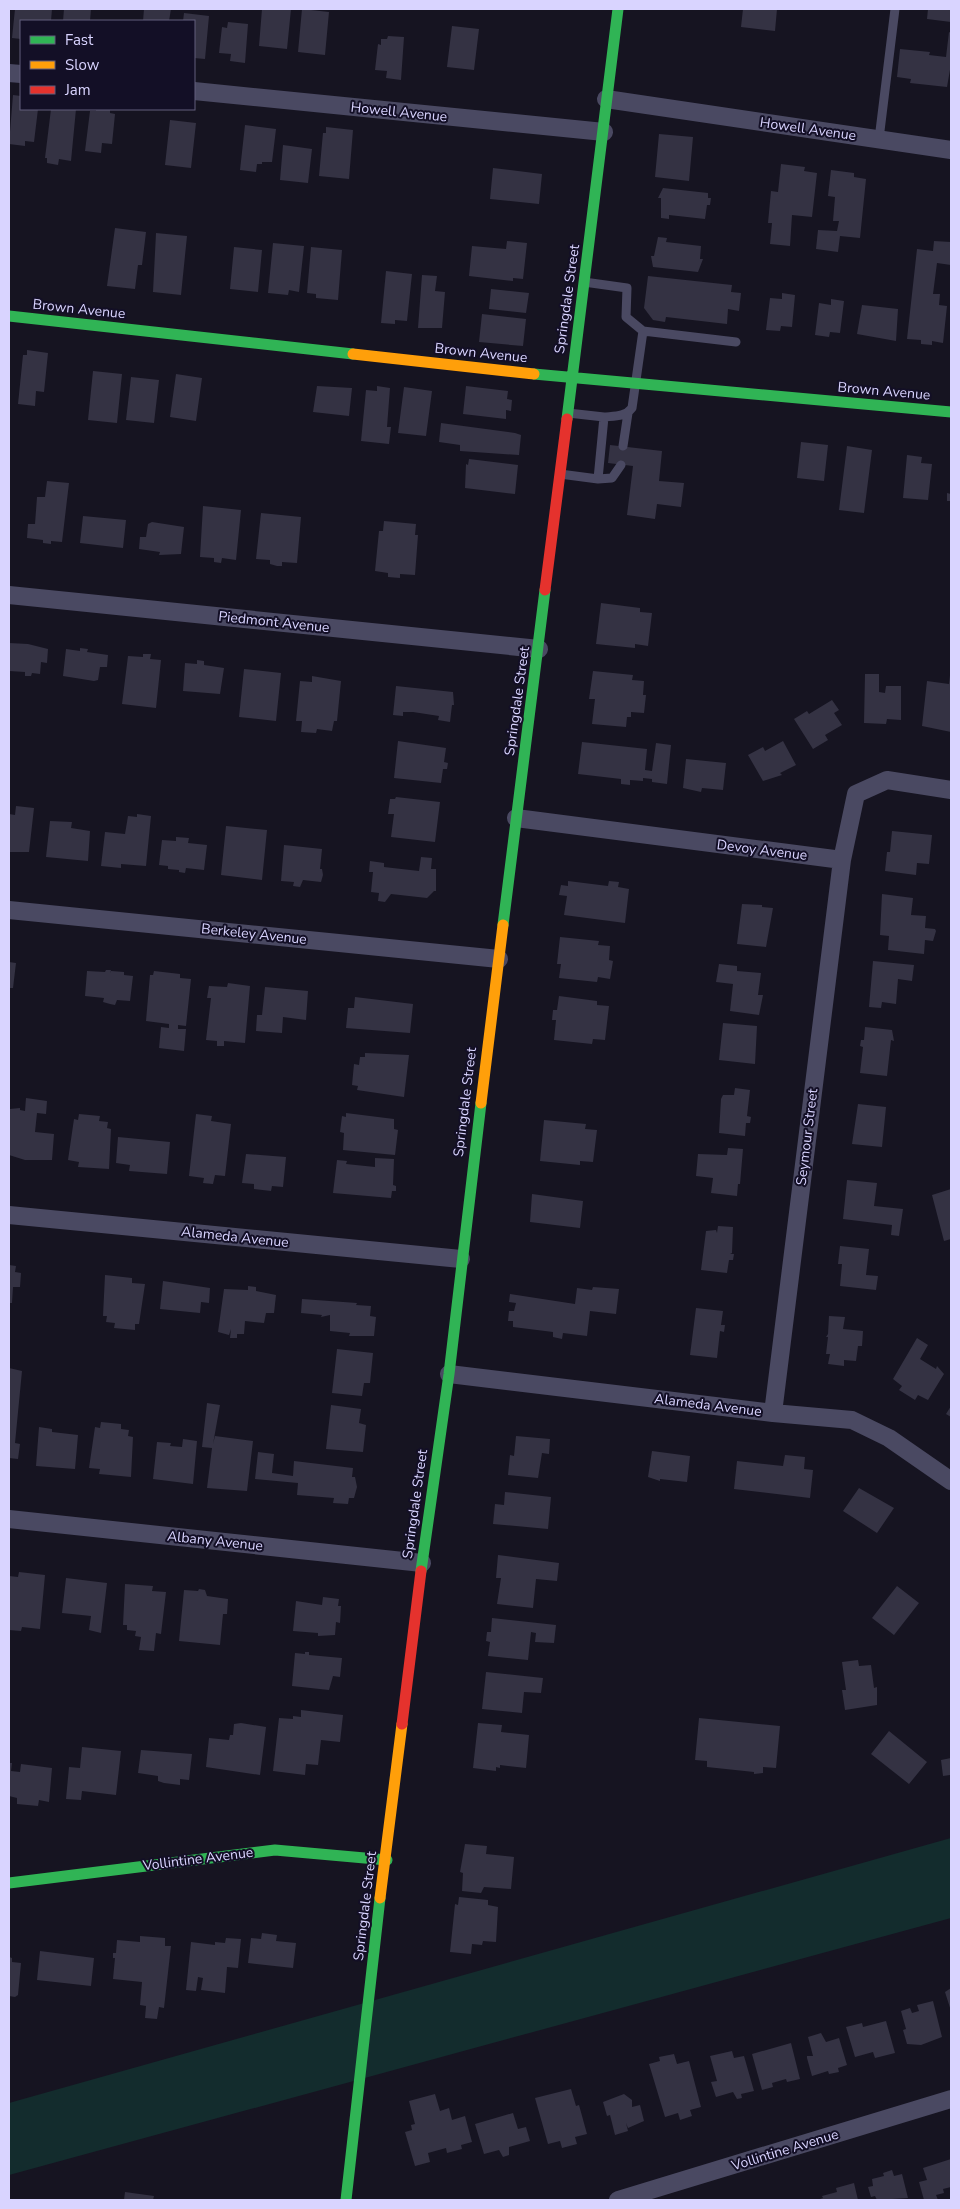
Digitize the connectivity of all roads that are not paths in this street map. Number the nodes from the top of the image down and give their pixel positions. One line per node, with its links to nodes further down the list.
1 (618, 9): 4 (street, Springdale Street)
2 (895, 9): 6 (lane)
3 (195, 91): 5 (street, Howell Avenue)
4 (606, 99): 5 (street, Springdale Street); 6 (street, Howell Avenue)
5 (604, 132): 8 (street, Springdale Street)
6 (879, 140): 7 (street, Howell Avenue)
7 (951, 150)
8 (584, 282): 10 (lane); 12 (street, Springdale Street)
9 (9, 316): 12 (street, Brown Avenue)
10 (643, 331): 11 (lane); 13 (lane)
11 (736, 342)
12 (571, 378): 13 (street, Brown Avenue); 16 (street, Springdale Street)
13 (636, 384): 14 (lane); 15 (street, Brown Avenue)
14 (628, 412): 17 (lane); 18 (lane)
15 (951, 412)
16 (567, 413): 17 (lane); 20 (street, Springdale Street)
17 (604, 417): 21 (lane)
18 (623, 446)
19 (621, 465): 21 (lane)
20 (560, 474): 21 (lane); 23 (street, Springdale Street)
21 (598, 479)
22 (9, 595): 23 (street, Piedmont Avenue)
23 (539, 649): 25 (street, Springdale Street)
24 (951, 790): 26 (street)
25 (516, 818): 26 (street, Devoy Avenue); 28 (street, Springdale Street)
26 (842, 860): 32 (street, Seymour Street)
27 (9, 910): 28 (street, Berkeley Avenue)
28 (498, 959): 30 (street, Springdale Street)
29 (9, 1215): 30 (street, Alameda Avenue)
30 (461, 1260): 31 (street, Springdale Street)
31 (449, 1374): 32 (street, Alameda Avenue); 35 (street, Springdale Street)
32 (773, 1413): 33 (street, Alameda Avenue)
33 (951, 1481)
34 (9, 1519): 35 (street, Albany Avenue)
35 (422, 1563): 36 (street, Springdale Street)
36 (387, 1860): 37 (street, Vollintine Avenue); 39 (street, Springdale Street)
37 (9, 1883)
38 (951, 2099): 40 (street, Vollintine Avenue)
39 (346, 2200)
40 (618, 2200)

